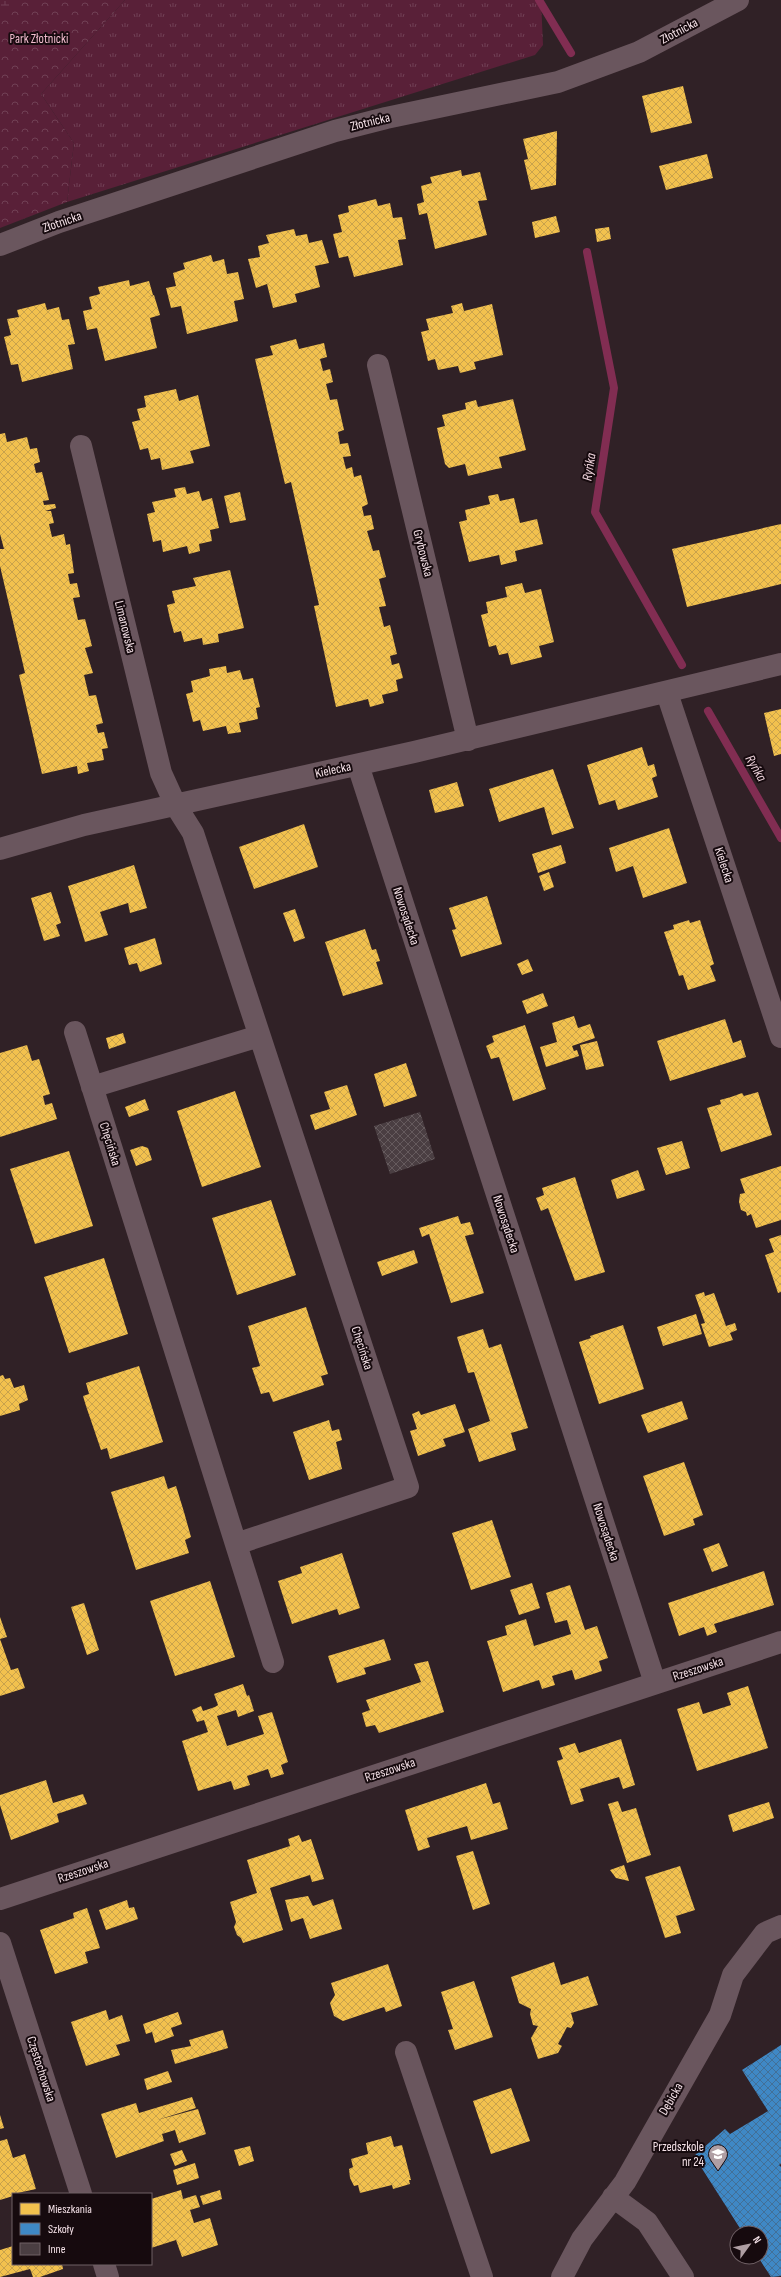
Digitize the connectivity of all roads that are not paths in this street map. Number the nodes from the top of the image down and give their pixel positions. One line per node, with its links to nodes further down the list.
1 (738, 0): 2 (street, Złotnicka)
2 (0, 245)
3 (378, 365): 7 (street, Grybowska)
4 (81, 446): 9 (street, Limanowska)
5 (781, 664): 6 (street, Kielecka)
6 (667, 693): 7 (street, Kielecka); 13 (street, Kielecka)
7 (468, 740): 8 (street, Kielecka)
8 (358, 765): 9 (street, Kielecka); 18 (street, Nowosądecka)
9 (176, 806): 10 (street, Kielecka); 12 (street, Chęcińska)
10 (0, 849)
11 (75, 1032): 14 (street, Chęcińska)
12 (259, 1036): 14 (street); 15 (street, Chęcińska)
13 (781, 1037)
14 (92, 1087): 15 (street, Chęcińska)
15 (236, 1544): 17 (street, Chęcińska)
16 (781, 1642): 18 (street, Rzeszowska)
17 (273, 1662)
18 (655, 1683): 19 (street, Rzeszowska)
19 (0, 1899)
20 (781, 1926): 24 (street, Dębicka)
21 (0, 1943): 23 (street, Częstochowska)
22 (406, 2052): 27 (street)
23 (81, 2193)
24 (613, 2197): 28 (street, Dębicka); 29 (street)
25 (104, 2265): 26 (street)
26 (108, 2277)
27 (482, 2277)
28 (562, 2277)
29 (683, 2277)

